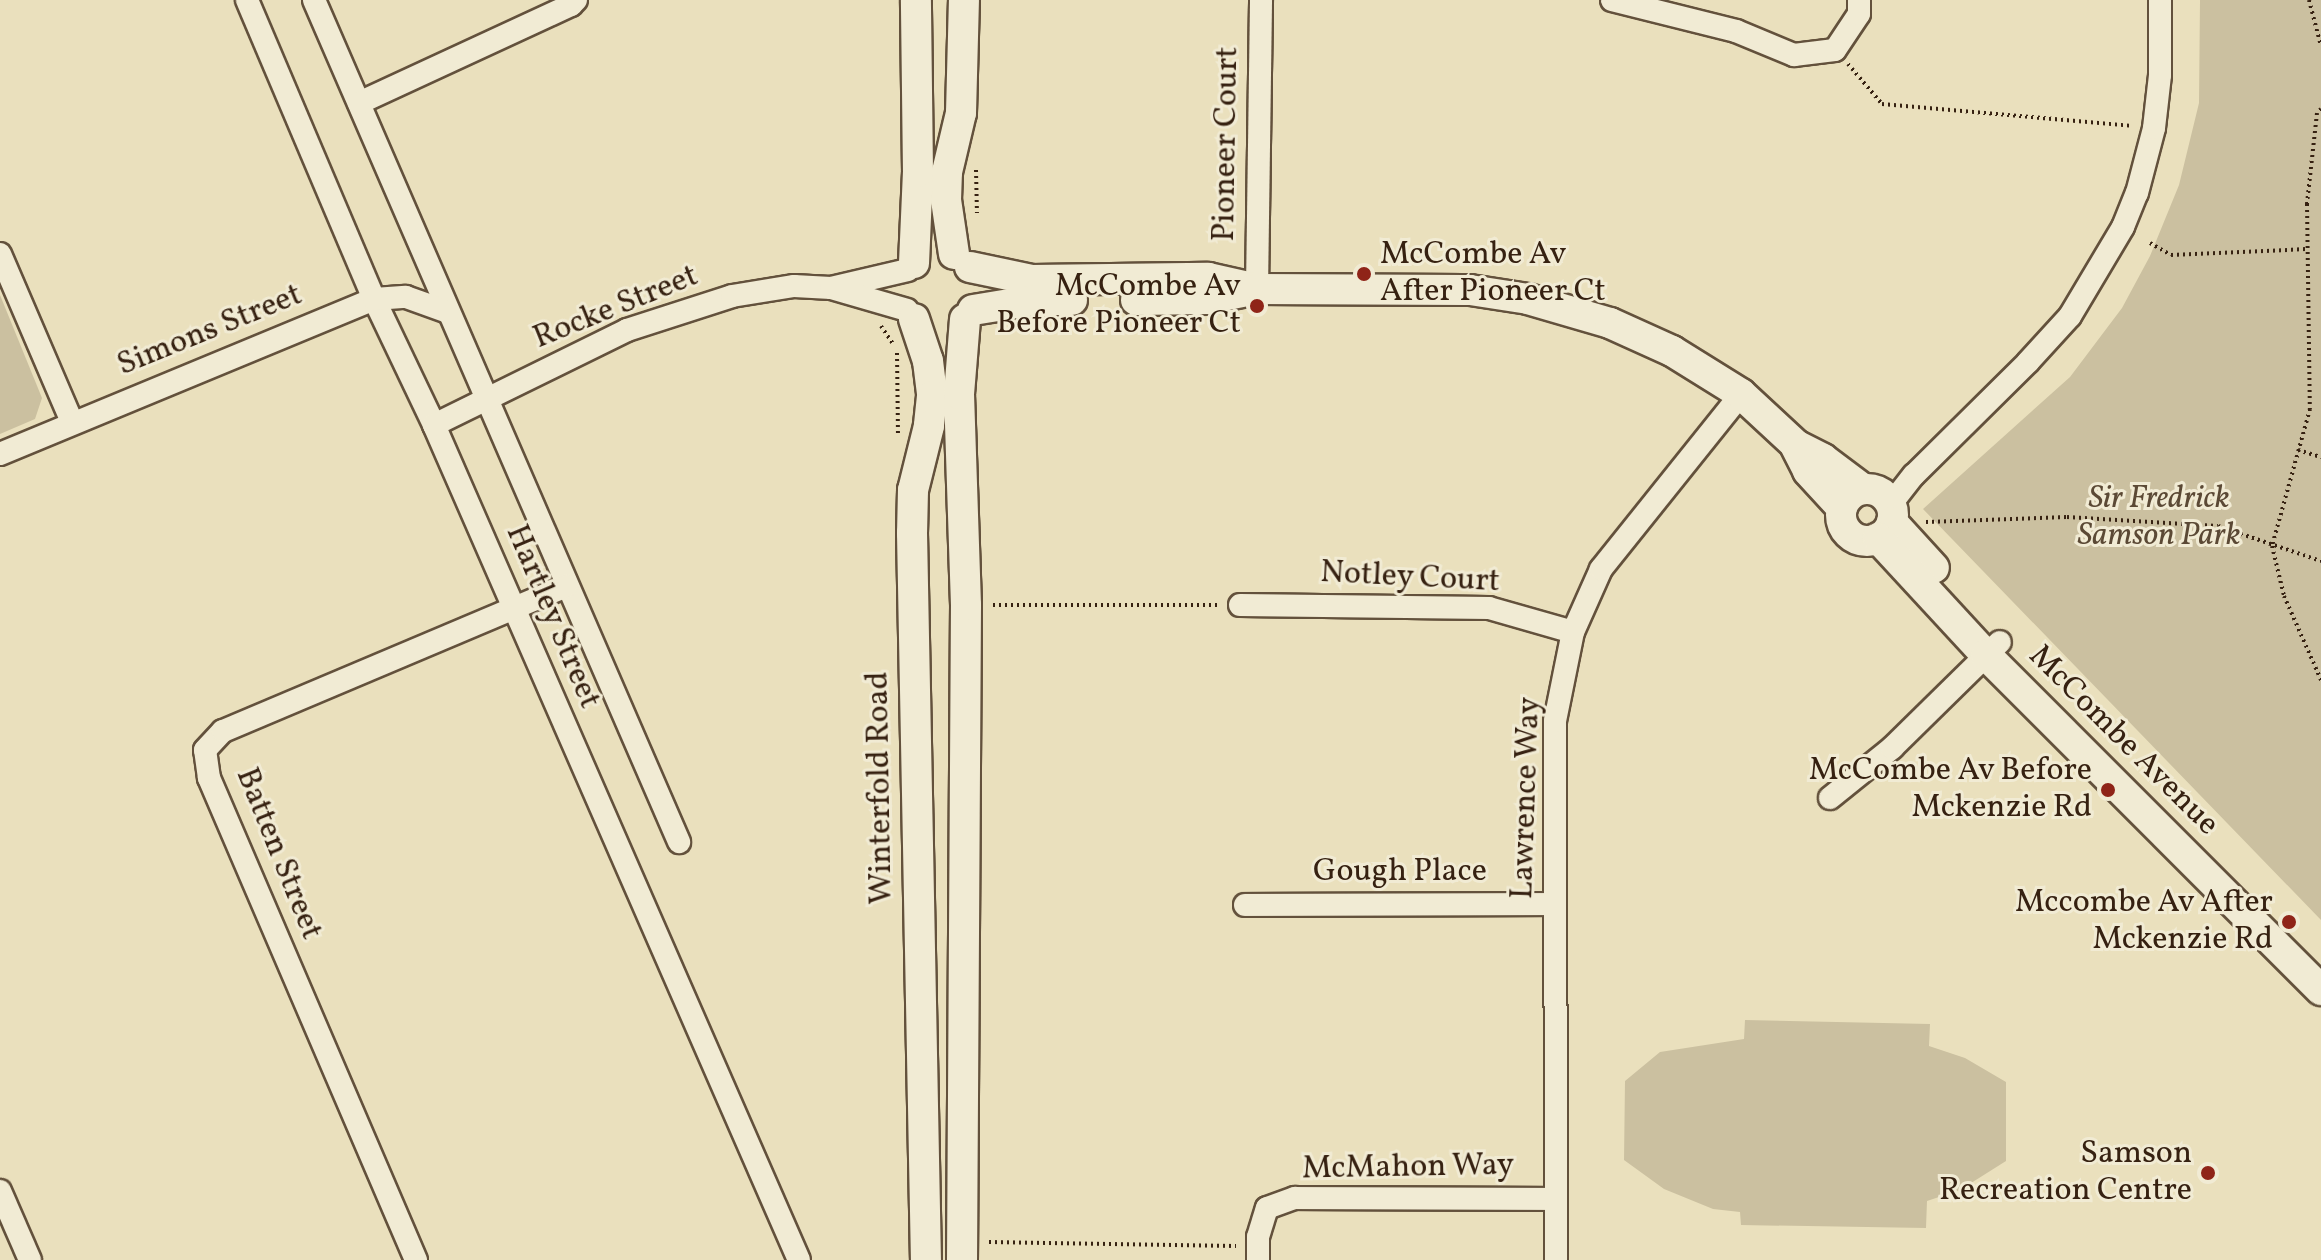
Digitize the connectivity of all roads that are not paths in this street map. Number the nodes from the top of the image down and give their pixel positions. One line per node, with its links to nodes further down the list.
1 (247, 0): 16 (street, Hartley Street)
2 (314, 0): 10 (street, Hartley Street)
3 (576, 0): 10 (street)
4 (916, 0): 13 (main road)
5 (964, 0): 12 (main road)
6 (1261, 0): 15 (street, Pioneer Court)
7 (1612, 0): 8 (street)
8 (1859, 0)
9 (2160, 0): 25 (street)
10 (359, 103): 17 (street, Hartley Street)
11 (0, 254): 22 (street)
12 (962, 261): 13 (main road); 15 (main road, McCombe Avenue); 19 (main road)
13 (911, 267): 14 (street, Rocke Street); 18 (main road)
14 (831, 288): 18 (street, Rocke Street); 21 (street, Rocke Street)
15 (1257, 289): 19 (main road, McCombe Avenue); 20 (main road, McCombe Avenue)
16 (374, 299): 17 (street, Simons Street); 22 (street, Simons Street); 23 (street, Hartley Street)
17 (448, 312): 21 (street, Hartley Street)
18 (911, 315): 19 (main road); 44 (main road, Winterfold Road)
19 (969, 315): 39 (main road)
20 (1741, 394): 25 (main road, McCombe Avenue); 29 (street, Lawrence Way)
21 (484, 399): 23 (street, Rocke Street); 26 (street, Hartley Street)
22 (72, 422): 24 (street, Simons Street)
23 (434, 425): 28 (street, Hartley Street)
24 (0, 454)
25 (1881, 511): 30 (main road, McCombe Avenue)
26 (567, 586): 28 (street, Batten Street); 32 (street, Hartley Street)
27 (1240, 605): 29 (street, Notley Court)
28 (512, 608): 42 (street, Batten Street); 43 (street, Hartley Street)
29 (1573, 632): 33 (street, Lawrence Way)
30 (1993, 648): 31 (street); 35 (main road, McCombe Avenue); 36 (main road, McCombe Avenue)
31 (1830, 798)
32 (679, 842)
33 (1554, 904): 34 (street, Gough Place); 38 (street, Lawrence Way)
34 (1245, 905)
35 (2321, 962)
36 (2321, 990)
37 (0, 1191): 41 (street)
38 (1555, 1199): 40 (street, McMahon Way); 45 (street, Lawrence Way)
39 (962, 1251)
40 (1258, 1253)
41 (30, 1260)
42 (416, 1260)
43 (799, 1260)
44 (926, 1260)
45 (1556, 1260)

